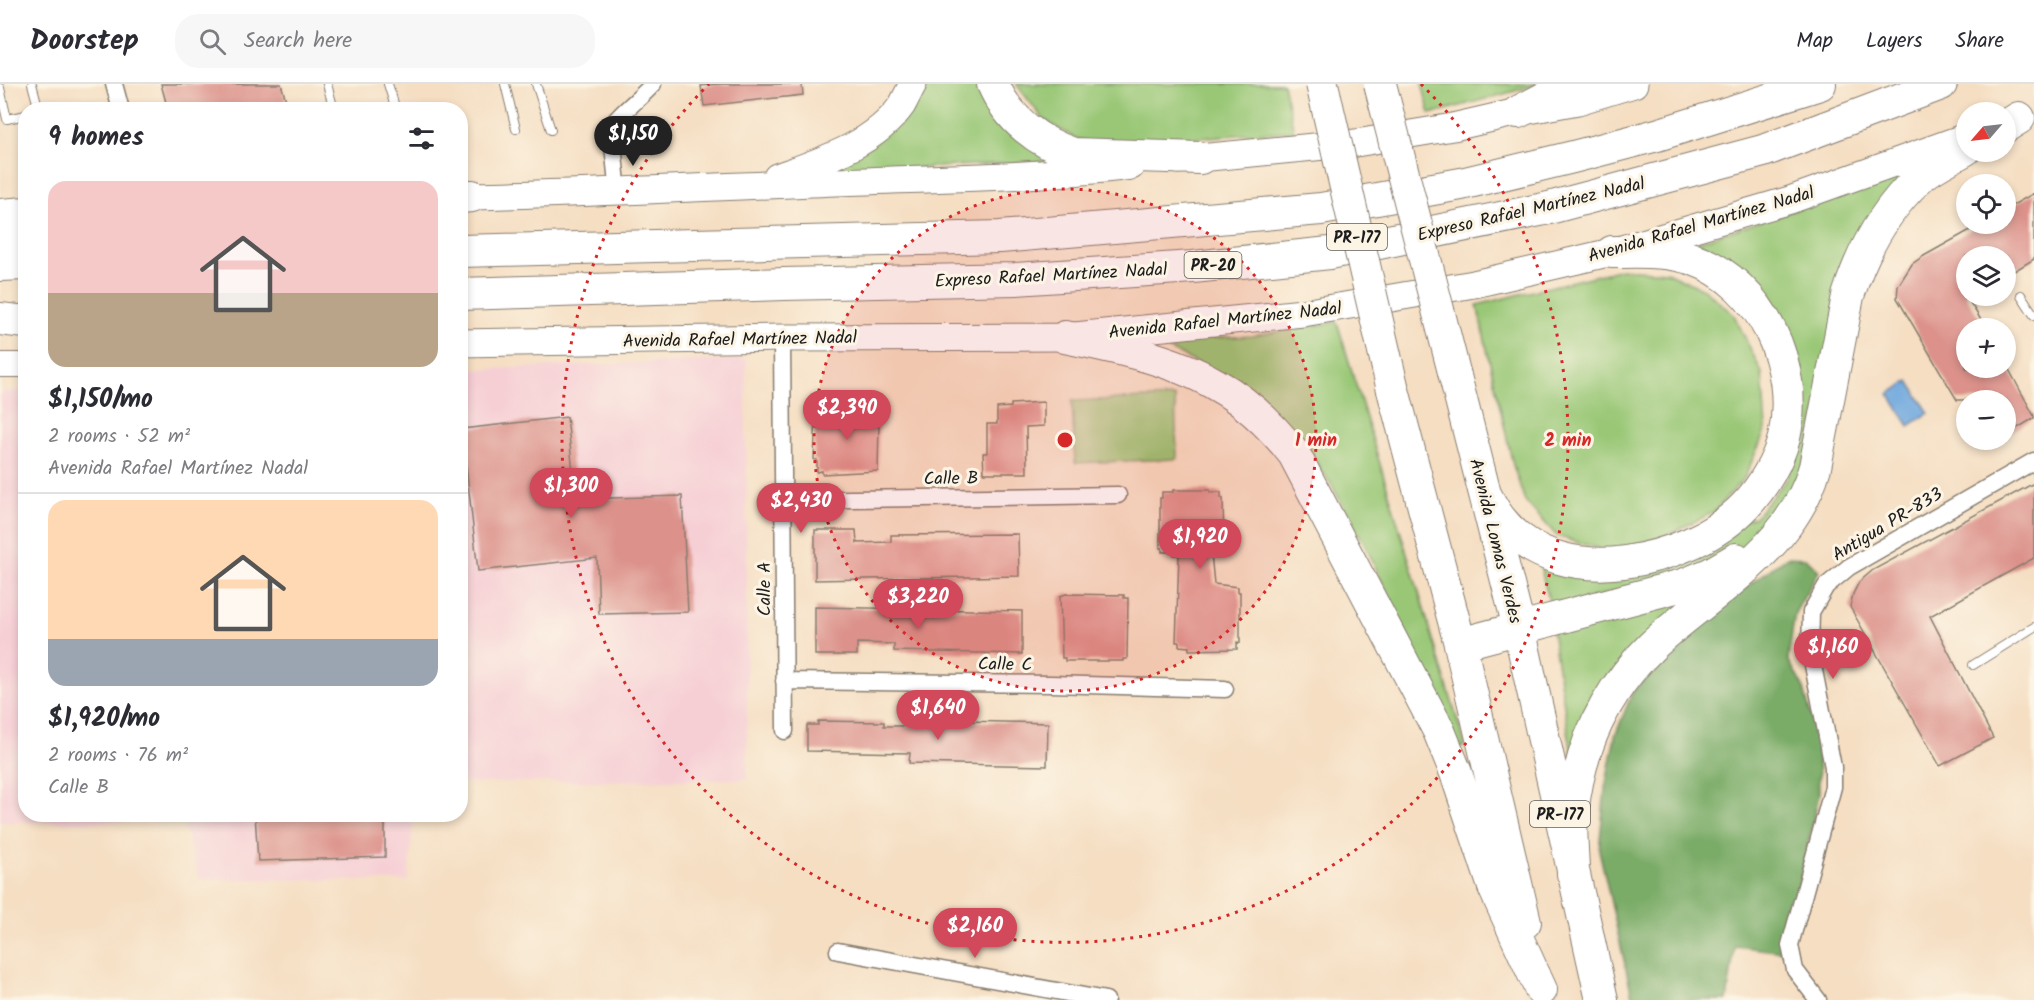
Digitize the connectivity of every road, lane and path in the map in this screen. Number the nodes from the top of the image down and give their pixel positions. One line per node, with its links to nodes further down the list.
1 (32, 84): 17 (lane)
2 (114, 84): 18 (street)
3 (327, 84): 19 (lane)
4 (388, 84): 20 (lane)
5 (505, 84): 23 (lane)
6 (536, 84): 24 (lane)
7 (653, 84): 29 (street)
8 (913, 84): 28 (main road)
9 (993, 84): 27 (highway)
10 (1322, 84): 58 (highway, PR-177, bridge)
11 (1380, 84): 52 (highway, Avenida Lomas Verdes / PR-177, bridge)
12 (1572, 84): 21 (highway)
13 (1634, 84): 21 (main road)
14 (1820, 84): 35 (highway)
15 (1941, 84): 39 (highway, Expreso Rafael Martínez Nadal / PR-20)
16 (0, 88): 22 (lane)
17 (37, 102)
18 (119, 102)
19 (332, 102)
20 (394, 102)
21 (1518, 112): 27 (main road)
22 (18, 117)
23 (516, 129)
24 (550, 130)
25 (1956, 140): 36 (main road, Avenida Rafael Martínez Nadal)
26 (1956, 155): 55 (highway)
27 (1200, 158): 28 (main road)
28 (754, 185): 29 (main road)
29 (618, 193): 30 (main road)
30 (468, 196)
31 (18, 210): 32 (main road)
32 (0, 211)
33 (18, 234): 34 (highway)
34 (0, 236)
35 (468, 251)
36 (1612, 252): 46 (main road, Avenida Rafael Martínez Nadal); 52 (highway)
37 (18, 264): 38 (highway)
38 (0, 265)
39 (468, 294)
40 (2021, 295): 43 (lane)
41 (18, 311): 42 (highway)
42 (0, 312)
43 (2034, 315)
44 (0, 319): 45 (highway)
45 (18, 321)
46 (1065, 337): 47 (main road, Avenida Rafael Martínez Nadal); 65 (highway)
47 (782, 338): 48 (main road, Avenida Rafael Martínez Nadal); 54 (street, Calle A)
48 (468, 343)
49 (0, 365): 50 (main road)
50 (18, 365)
51 (2034, 462): 68 (street, Antigua PR-833)
52 (1485, 494): 57 (highway, Avenida Lomas Verdes / PR-177)
53 (1119, 495): 54 (street, Calle B)
54 (783, 500): 60 (street, Calle A)
55 (1777, 537): 57 (highway); 63 (highway)
56 (2034, 627): 59 (lane)
57 (1518, 628): 58 (highway); 63 (highway, Avenida Lomas Verdes / PR-177)
58 (1460, 644): 65 (highway, PR-177)
59 (1973, 665)
60 (784, 681): 61 (street, Calle C); 62 (street, Calle A)
61 (1225, 689)
62 (784, 731)
63 (1573, 874): 67 (highway, Avenida Lomas Verdes / PR-177)
64 (837, 951): 66 (street)
65 (1542, 995)
66 (1106, 1000)
67 (1602, 1000)
68 (1818, 1000)

